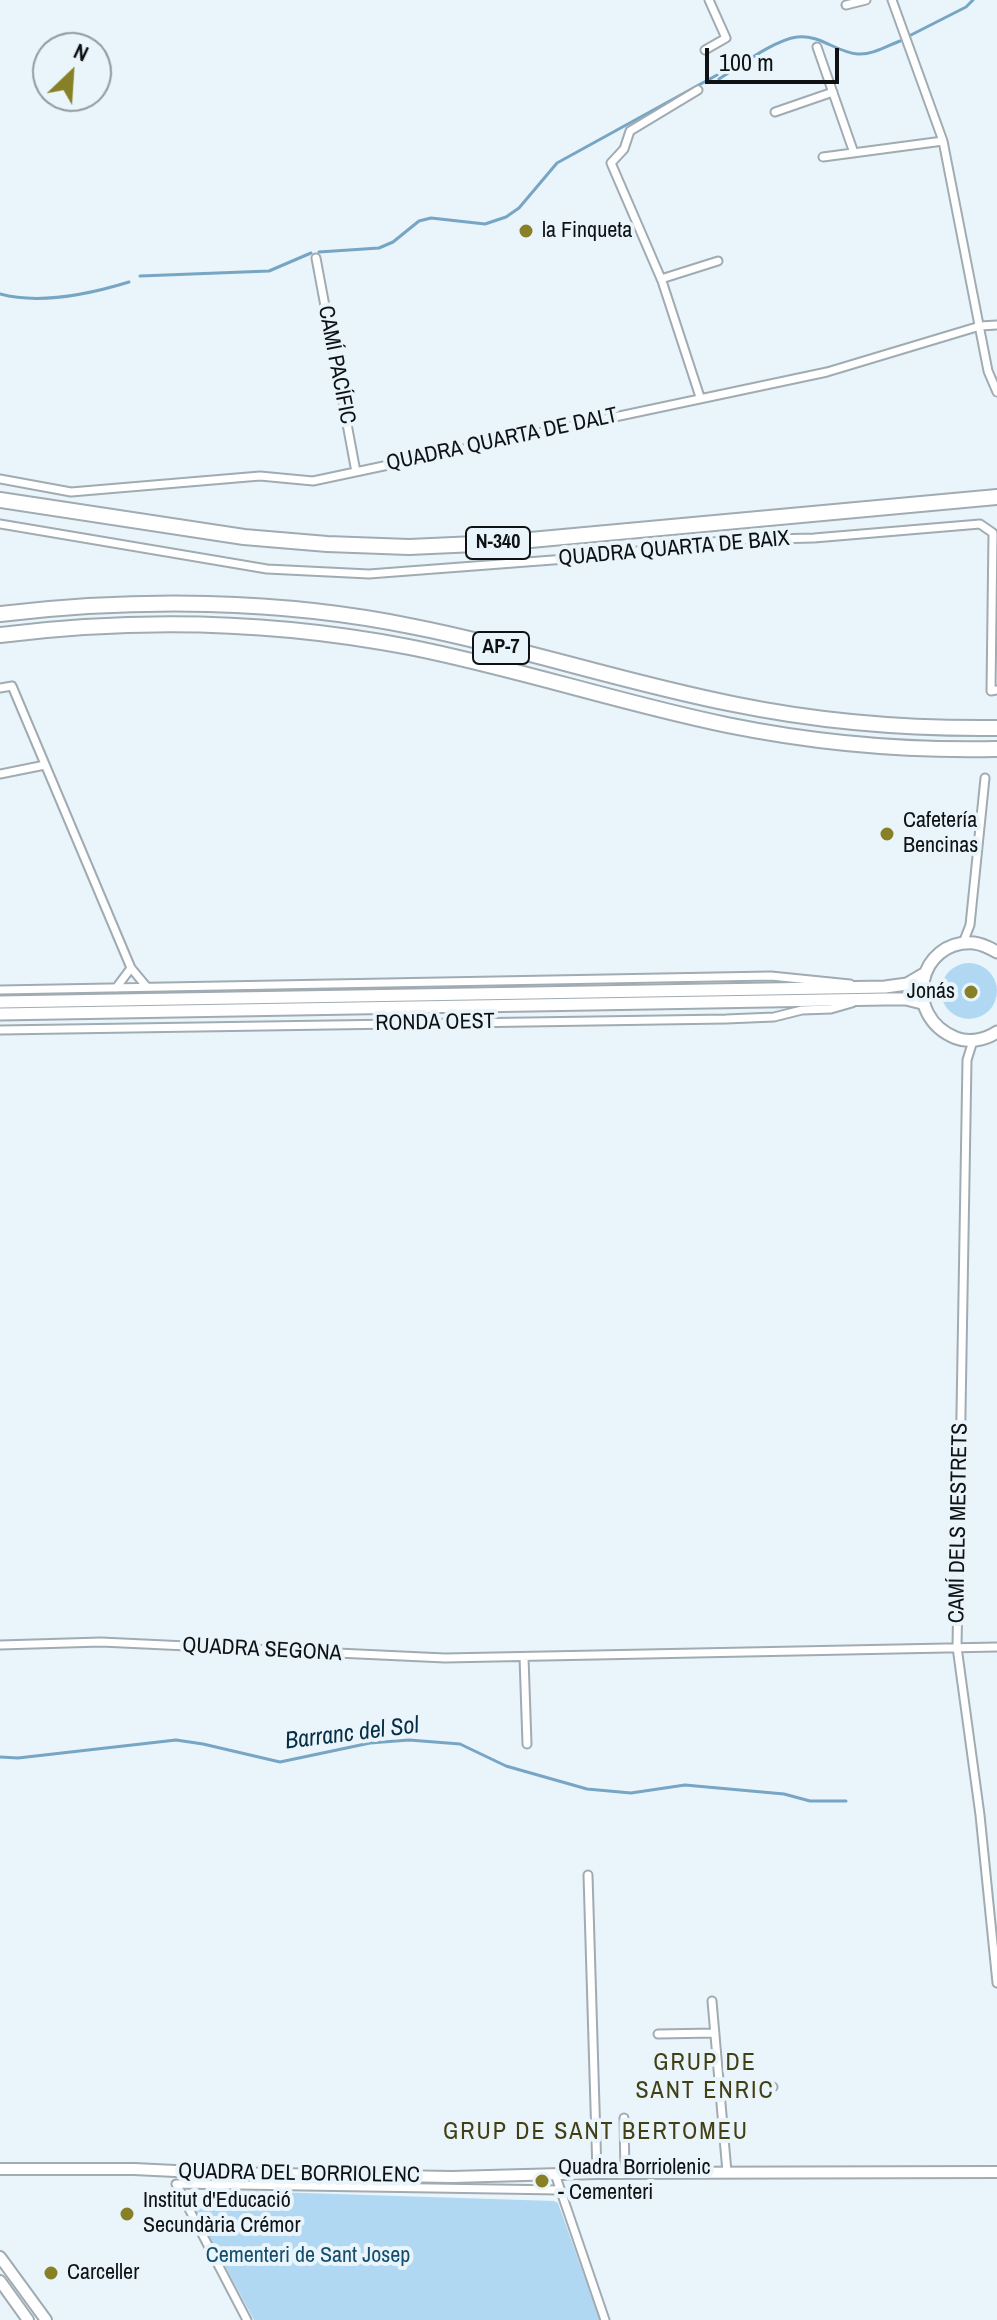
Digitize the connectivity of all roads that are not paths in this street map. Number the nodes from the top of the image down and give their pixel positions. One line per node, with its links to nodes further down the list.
1 (709, 0): 6 (street)
2 (866, 0): 4 (street)
3 (892, 0): 10 (street)
4 (846, 5)
5 (817, 47): 8 (street)
6 (705, 50)
7 (698, 90): 15 (street)
8 (833, 92): 9 (street); 11 (street)
9 (775, 112)
10 (943, 141): 11 (street); 17 (street)
11 (854, 153): 12 (street)
12 (823, 157)
13 (316, 258): 20 (street, CAMÍ PACÍFIC)
14 (718, 261): 15 (street)
15 (661, 279): 19 (street)
16 (997, 325): 17 (street, QUADRA QUARTA DE DALT)
17 (980, 326): 18 (street); 19 (street, QUADRA QUARTA DE DALT)
18 (997, 392)
19 (700, 397): 20 (street, QUADRA QUARTA DE DALT)
20 (356, 472): 21 (street, QUADRA QUARTA DE DALT)
21 (0, 479)
22 (997, 497): 23 (highway, N-340)
23 (0, 500)
24 (0, 524): 28 (street, QUADRA QUARTA DE BAIX)
25 (0, 614): 29 (highway, AP-7)
26 (0, 635): 30 (highway, AP-7)
27 (0, 688): 31 (street)
28 (997, 690)
29 (997, 728)
30 (997, 749)
31 (45, 765): 32 (street); 38 (street)
32 (0, 774)
33 (985, 778): 34 (street)
34 (970, 925): 35 (street); 36 (street)
35 (963, 943): 36 (main road); 39 (main road)
36 (978, 943): 37 (main road)
37 (997, 952)
38 (131, 968): 40 (street); 41 (street)
39 (924, 974): 43 (main road, RONDA OEST); 45 (main road)
40 (147, 987): 41 (street, RONDA OEST); 43 (street, RONDA OEST)
41 (116, 988): 42 (street, RONDA OEST)
42 (0, 990)
43 (867, 993): 44 (main road, RONDA OEST); 45 (main road, RONDA OEST); 46 (main road, RONDA OEST); 47 (street, RONDA OEST)
44 (0, 1002)
45 (922, 1003): 49 (main road)
46 (0, 1014)
47 (0, 1030)
48 (997, 1032): 49 (main road)
49 (966, 1040): 51 (street, CAMÍ DELS MESTRETS)
50 (0, 1645): 53 (street, QUADRA SEGONA)
51 (957, 1647): 52 (street, QUADRA SEGONA); 53 (street, QUADRA SEGONA); 56 (street, CAMÍ DELS MESTRETS)
52 (997, 1647)
53 (524, 1657): 54 (street)
54 (527, 1744)
55 (588, 1875): 66 (street)
56 (997, 1983)
57 (712, 2001): 58 (street)
58 (715, 2033): 59 (street); 61 (street)
59 (658, 2034)
60 (773, 2087): 61 (street)
61 (720, 2092): 64 (street)
62 (624, 2118): 67 (street)
63 (0, 2169): 68 (street, QUADRA DEL BORRIOLENC)
64 (727, 2172): 65 (street, QUADRA DEL BORRIOLENC); 67 (street, QUADRA DEL BORRIOLENC)
65 (997, 2172)
66 (597, 2173): 67 (street, QUADRA DEL BORRIOLENC); 68 (street, QUADRA DEL BORRIOLENC)
67 (625, 2173)
68 (555, 2174): 69 (street)
69 (560, 2190): 74 (street); 75 (street)
70 (0, 2257): 73 (street)
71 (0, 2281): 72 (street)
72 (28, 2320)
73 (46, 2320)
74 (247, 2320)
75 (605, 2320)

